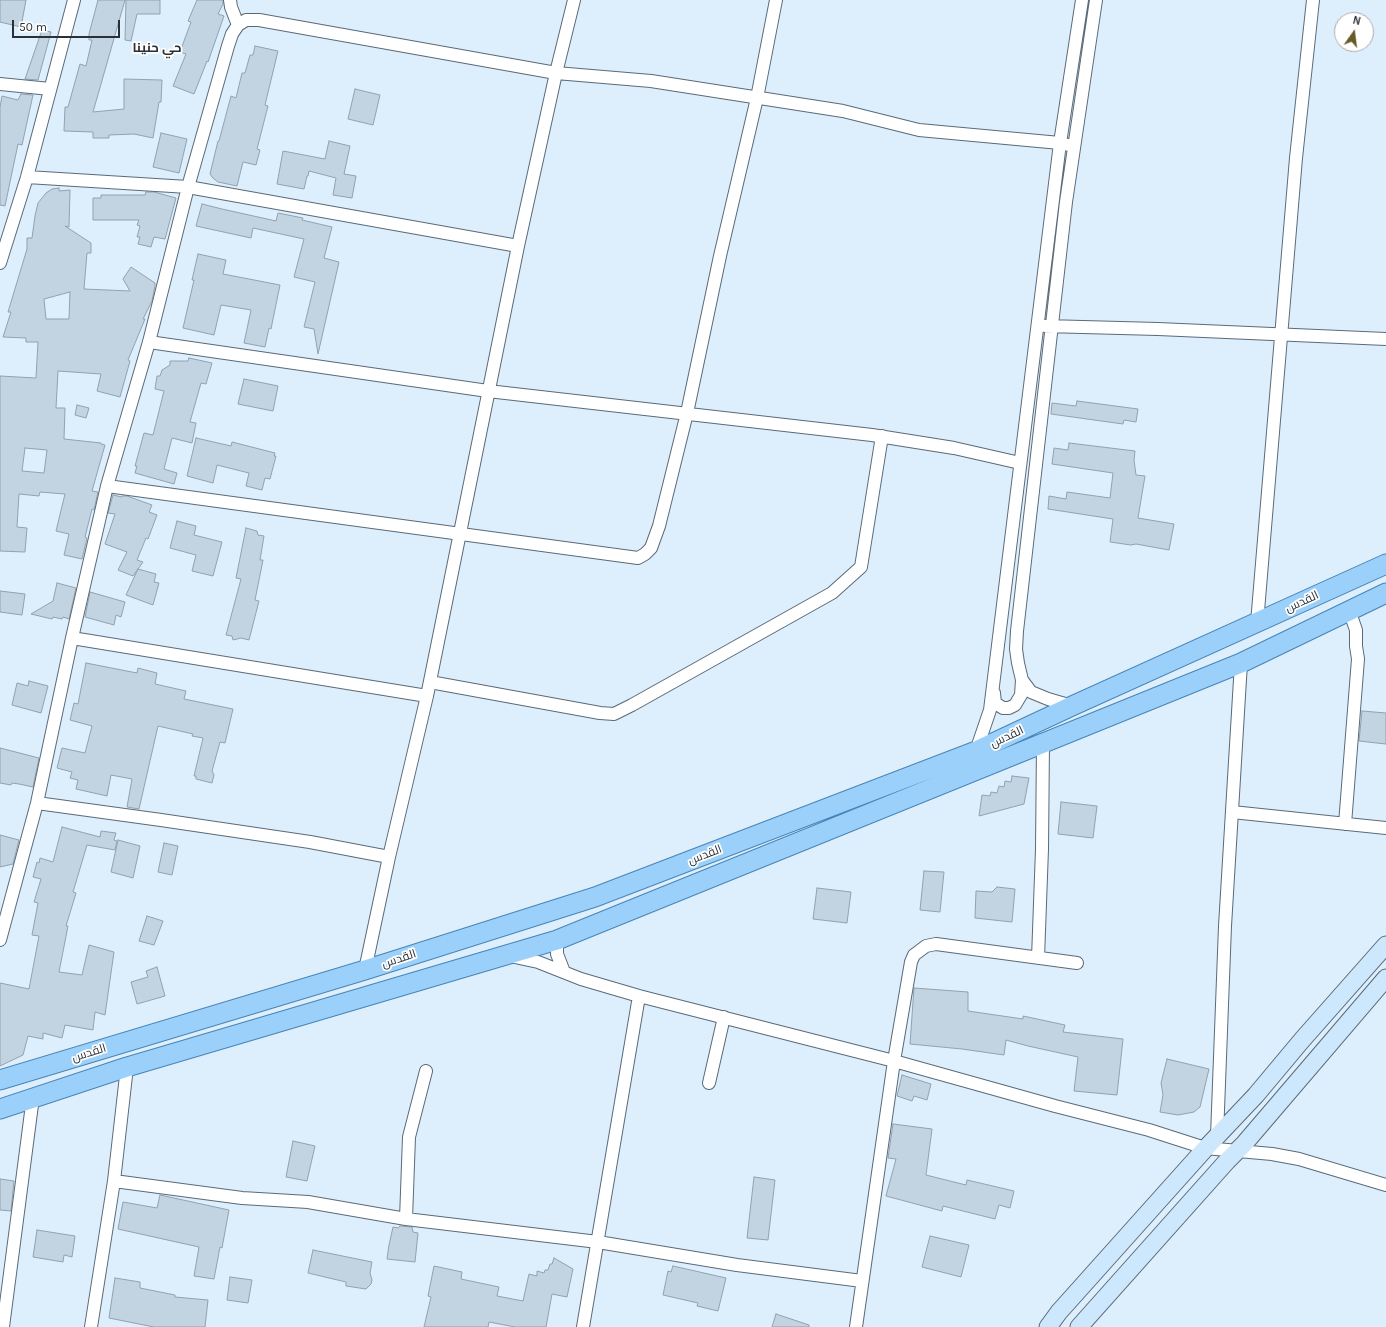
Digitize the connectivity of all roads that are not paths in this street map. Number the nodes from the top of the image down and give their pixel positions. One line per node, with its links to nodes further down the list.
1 (74, 0): 11 (street)
2 (230, 0): 8 (street)
3 (574, 0): 9 (street)
4 (776, 0): 12 (street)
5 (1082, 0): 13 (street)
6 (1096, 0): 14 (street)
7 (1313, 0): 21 (street)
8 (238, 25): 9 (street); 16 (street)
9 (556, 73): 12 (street); 17 (street)
10 (0, 84): 11 (street)
11 (50, 89): 15 (street)
12 (757, 98): 13 (street); 25 (street)
13 (1060, 143): 14 (street); 19 (street)
14 (1073, 146): 20 (street)
15 (27, 176): 16 (street); 18 (street)
16 (188, 187): 17 (street); 23 (street)
17 (518, 246): 24 (street)
18 (1, 256)
19 (1038, 326): 20 (street); 27 (street)
20 (1051, 326): 21 (street); 36 (street)
21 (1282, 335): 22 (street); 33 (street)
22 (1386, 339)
23 (149, 342): 24 (street); 28 (street)
24 (488, 391): 25 (street); 29 (street)
25 (687, 413): 26 (street); 29 (street)
26 (882, 436): 27 (street); 37 (street)
27 (1020, 462): 38 (street)
28 (107, 486): 29 (street); 34 (street)
29 (461, 534): 37 (street)
30 (1386, 564): 33 (main road, القدس)
31 (1386, 593): 32 (main road, القدس)
32 (1349, 610): 35 (main road, القدس); 45 (street)
33 (1257, 623): 40 (main road, القدس)
34 (72, 638): 39 (street); 43 (street)
35 (1241, 663): 41 (main road, القدس); 44 (street)
36 (1022, 680): 38 (street); 40 (street)
37 (430, 682): 39 (street)
38 (993, 686): 42 (street)
39 (427, 696): 47 (street)
40 (1072, 706): 42 (main road, القدس)
41 (1042, 743): 49 (main road, القدس); 52 (street)
42 (976, 751): 54 (main road, القدس)
43 (37, 803): 47 (street); 48 (street)
44 (1232, 812): 45 (street); 66 (street)
45 (1345, 824): 46 (street)
46 (1386, 828)
47 (389, 857): 54 (street)
48 (0, 940)
49 (557, 940): 51 (main road, القدس); 55 (street)
50 (1386, 944): 66 (main road)
51 (505, 955): 55 (street); 60 (main road, القدس)
52 (1038, 958): 53 (street); 59 (street)
53 (1077, 963)
54 (365, 970): 62 (main road, القدس)
55 (564, 972): 57 (street)
56 (1386, 978): 67 (main road)
57 (639, 996): 58 (street); 71 (street)
58 (724, 1017): 59 (street); 63 (street)
59 (894, 1061): 66 (street); 72 (street)
60 (127, 1067): 64 (main road, القدس); 68 (street)
61 (426, 1071): 70 (street)
62 (0, 1080)
63 (709, 1083)
64 (34, 1097): 65 (main road, القدس); 73 (street)
65 (0, 1109)
66 (1211, 1142): 67 (street); 77 (main road)
67 (1236, 1152): 69 (street); 78 (main road)
68 (114, 1181): 70 (street); 74 (street)
69 (1386, 1184)
70 (406, 1219): 71 (street)
71 (598, 1242): 72 (street); 75 (street)
72 (862, 1281): 76 (street)
73 (3, 1327)
74 (91, 1327)
75 (583, 1327)
76 (856, 1327)
77 (1048, 1327)
78 (1079, 1327)

